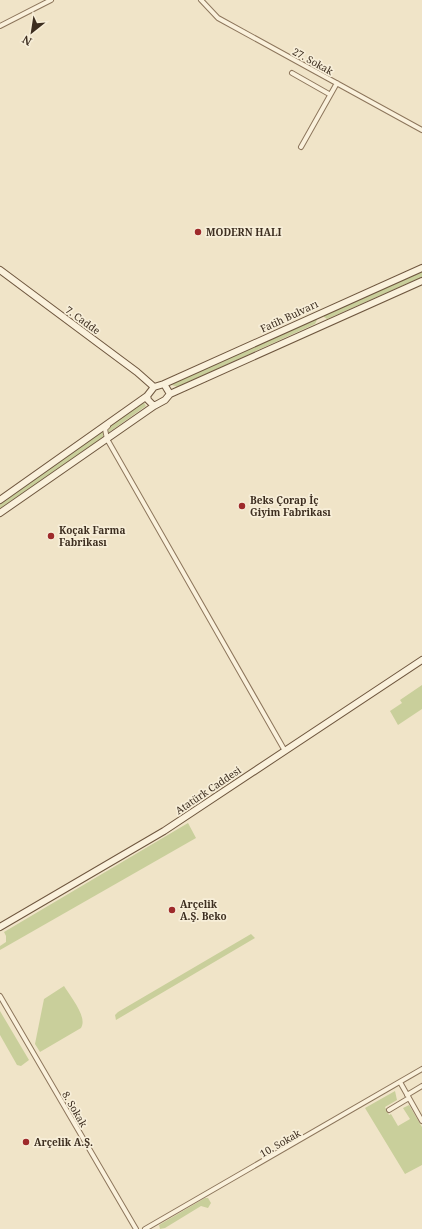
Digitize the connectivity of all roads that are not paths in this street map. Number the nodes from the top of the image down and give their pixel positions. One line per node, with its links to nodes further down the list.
1 (51, 0): 3 (street)
2 (201, 0): 5 (street, 27. Sokak)
3 (0, 26)
4 (292, 74): 6 (street)
5 (337, 83): 6 (street); 7 (street, 27. Sokak)
6 (329, 94): 8 (street)
7 (422, 130)
8 (301, 147)
9 (422, 268): 12 (main road, Fatih Bulvarı)
10 (0, 270): 13 (main road, 7. Cadde)
11 (422, 281): 14 (main road)
12 (164, 384): 13 (main road, Fatih Bulvarı); 14 (main road)
13 (154, 387): 15 (main road)
14 (170, 394): 16 (main road)
15 (147, 396): 16 (main road); 17 (main road)
16 (154, 406): 18 (main road)
17 (118, 417): 18 (street); 19 (main road)
18 (107, 439): 20 (main road); 22 (street)
19 (0, 500)
20 (0, 513)
21 (422, 660): 22 (main road, Atatürk Caddesi)
22 (285, 751): 23 (main road, Atatürk Caddesi)
23 (0, 927)
24 (0, 996): 31 (street, 8. Sokak)
25 (422, 1069): 26 (street, 10. Sokak)
26 (400, 1082): 28 (street); 32 (street, 10. Sokak)
27 (422, 1086): 28 (street)
28 (408, 1097): 29 (street); 30 (street)
29 (389, 1110)
30 (422, 1121)
31 (136, 1229)
32 (145, 1229)

